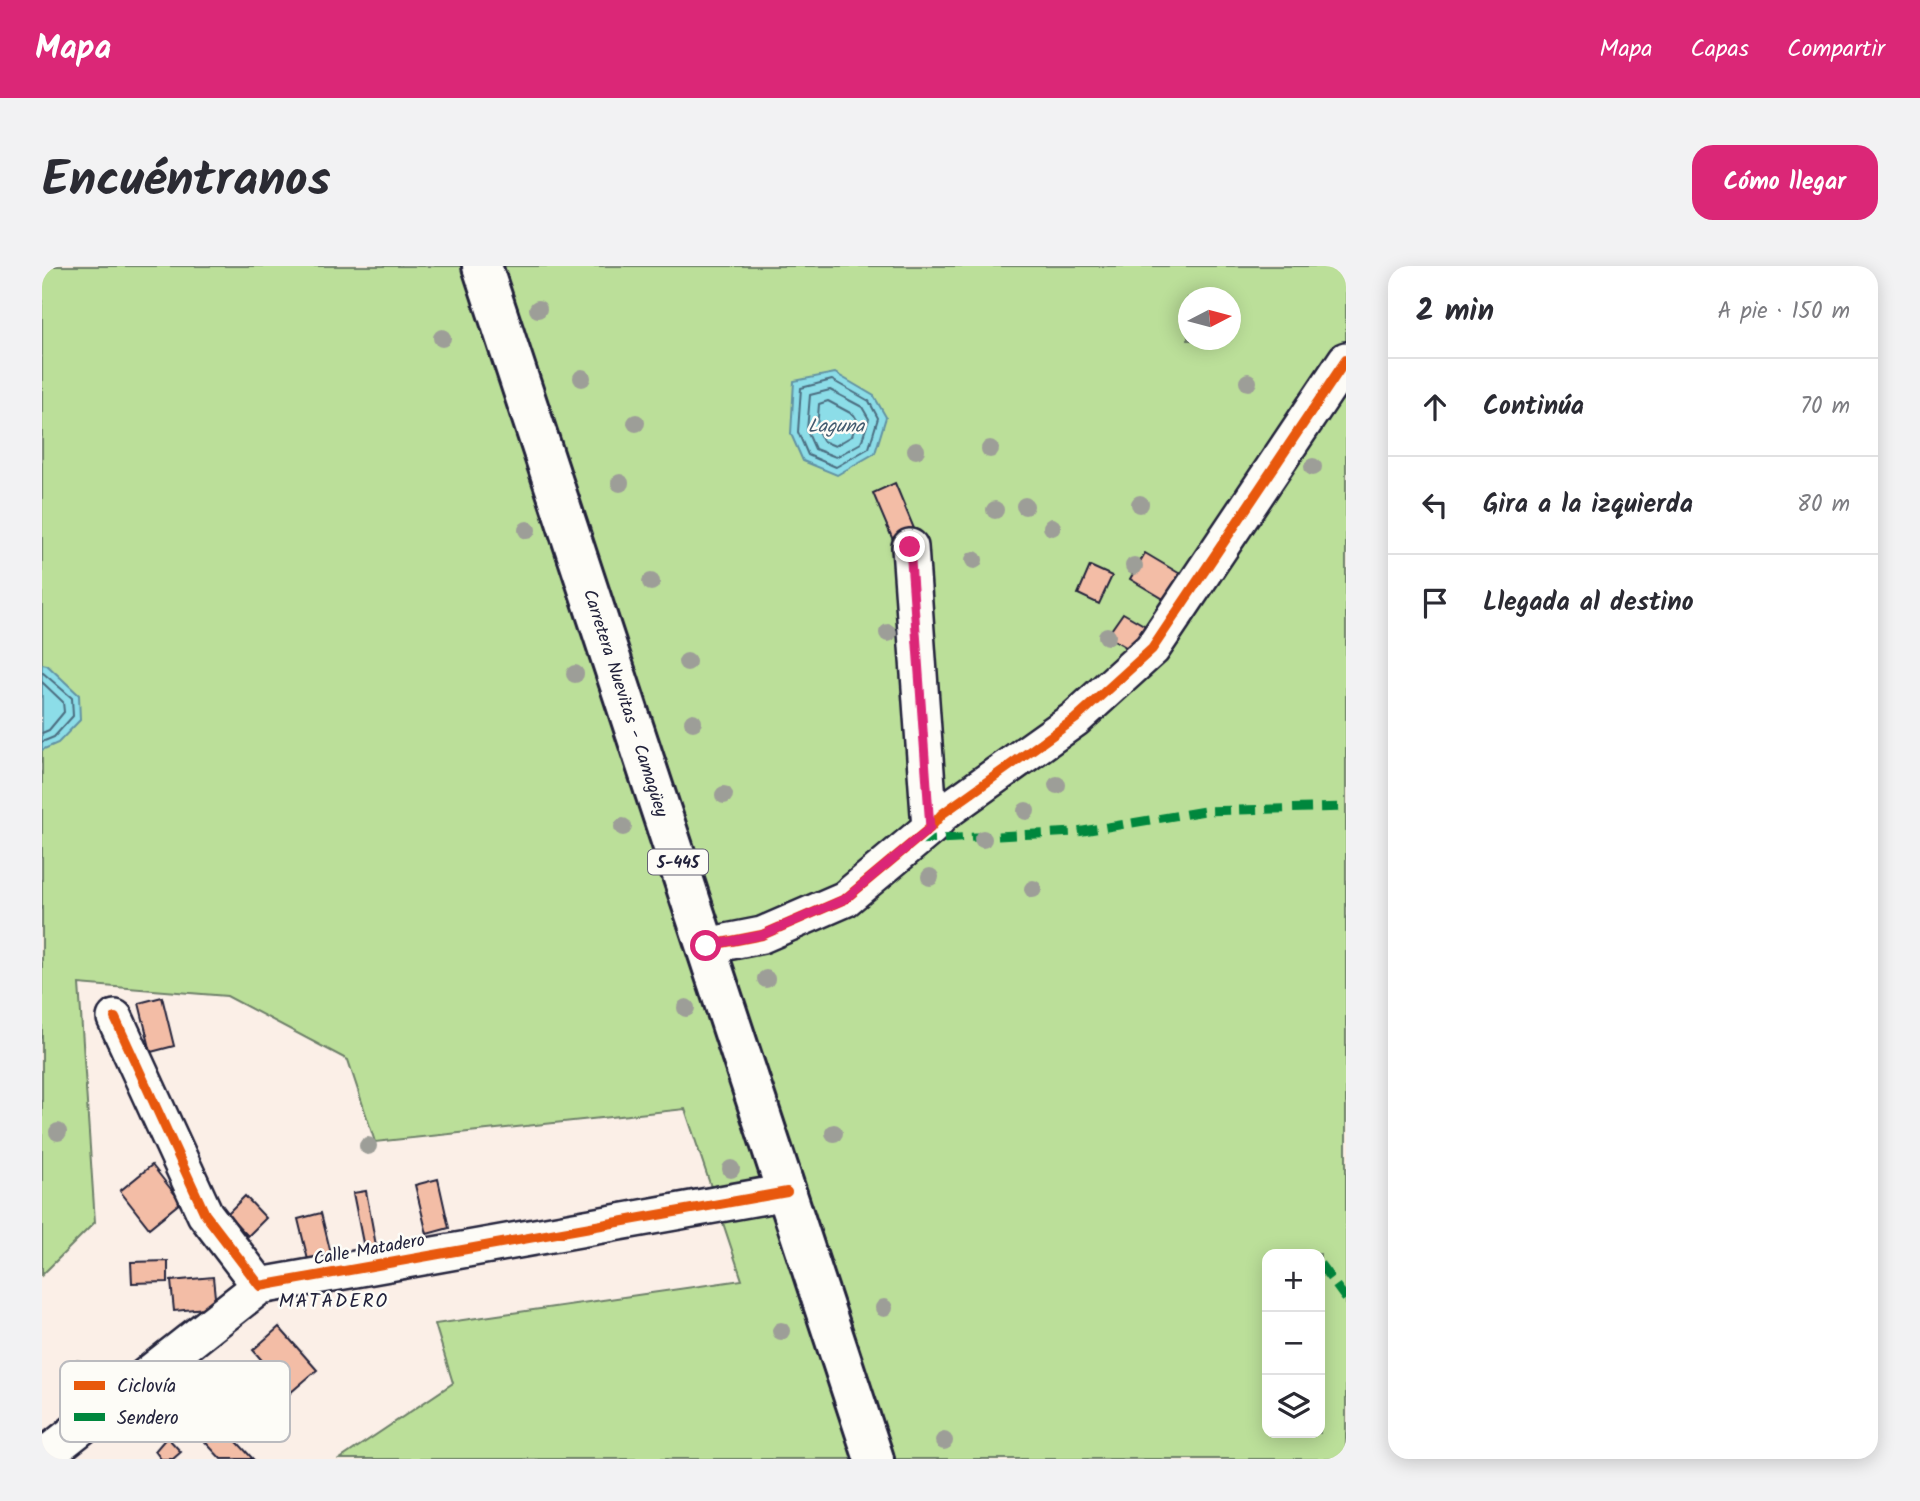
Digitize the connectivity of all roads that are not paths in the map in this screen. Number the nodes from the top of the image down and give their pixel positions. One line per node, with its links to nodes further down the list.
1 (482, 266): 5 (highway, Carretera Nuevitas - Camagüey / 5-445)
2 (1346, 360): 4 (street)
3 (910, 547): 4 (street)
4 (930, 828): 5 (street)
5 (706, 946): 7 (highway, Carretera Nuevitas - Camagüey / 5-445)
6 (115, 1018): 8 (street)
7 (787, 1192): 8 (street, Calle Matadero); 12 (highway, Carretera Nuevitas - Camagüey / 5-445)
8 (260, 1286): 9 (street)
9 (165, 1361)
10 (62, 1442): 11 (street)
11 (42, 1458)
12 (874, 1459)

